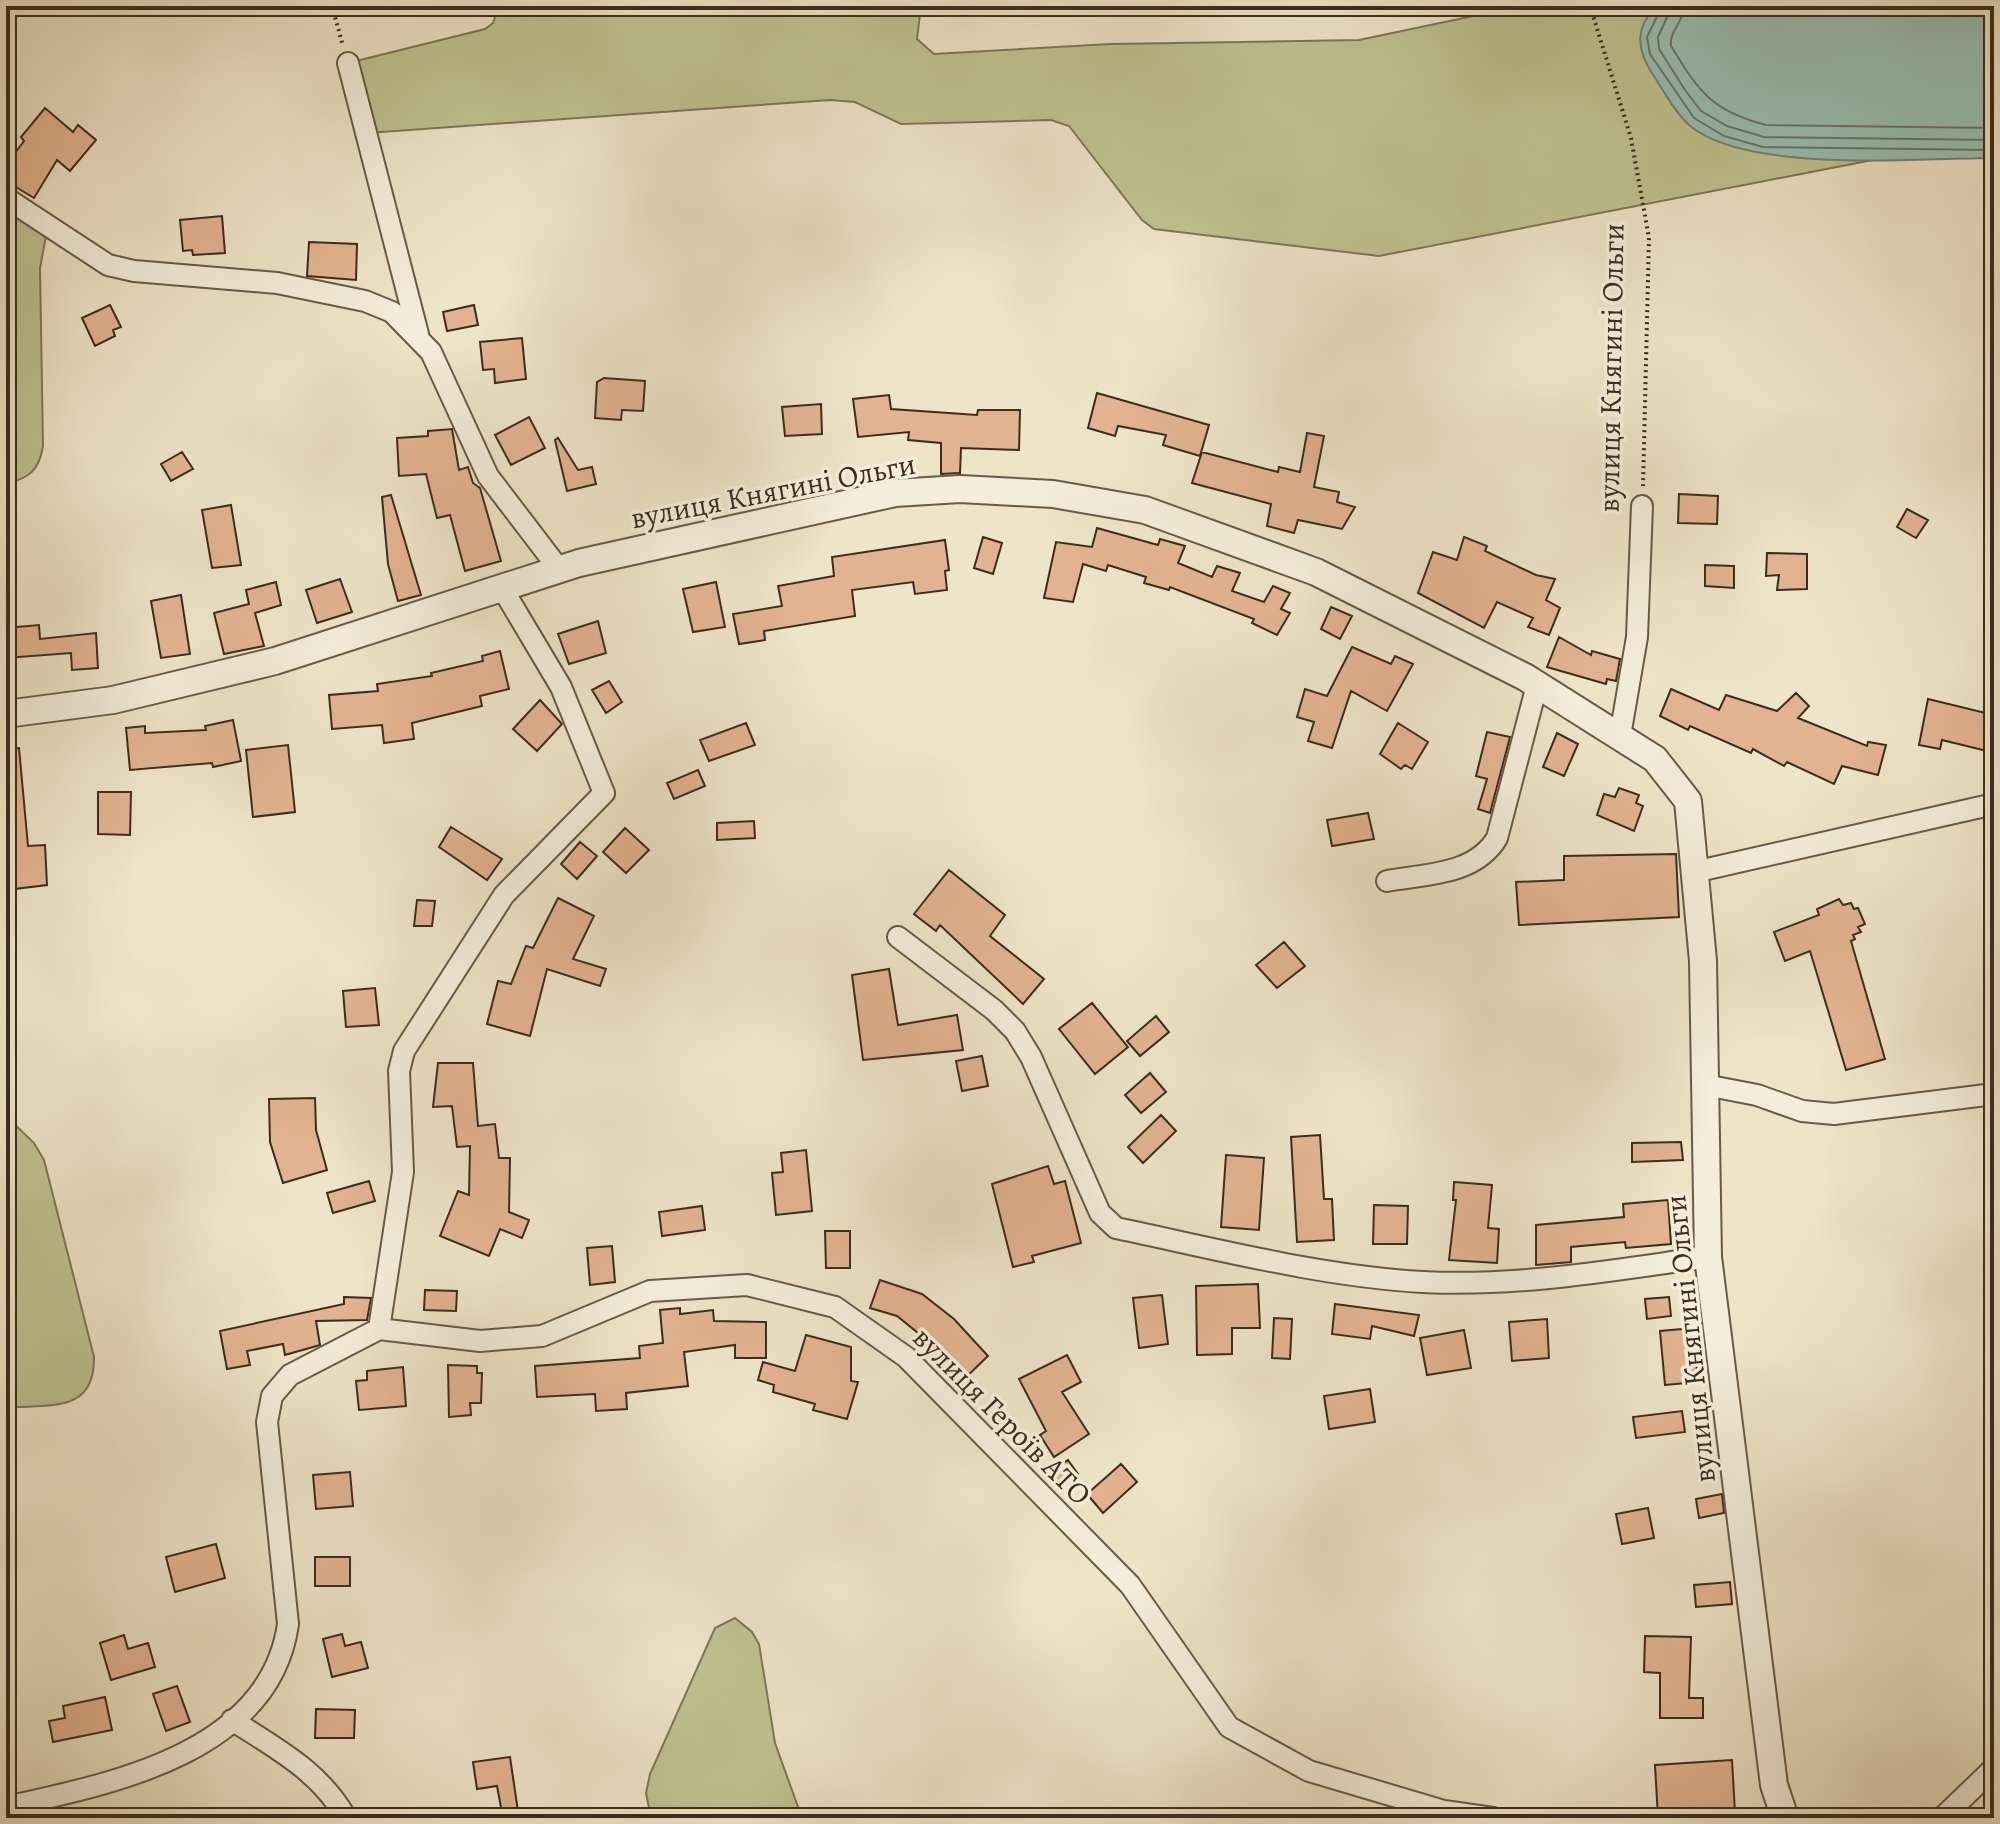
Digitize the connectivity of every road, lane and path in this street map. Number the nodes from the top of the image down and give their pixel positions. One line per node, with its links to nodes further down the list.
1 (332, 6): 3 (path)
2 (1590, 6): 6 (path, вулиця Княгині Ольги)
3 (348, 63): 5 (street)
4 (6, 198): 5 (street)
5 (418, 334): 7 (street)
6 (1642, 506): 11 (street, вулиця Княгині Ольги)
7 (559, 569): 8 (street, вулиця Княгині Ольги); 9 (street, вулиця Княгині Ольги)
8 (502, 588): 10 (street, вулиця Княгині Ольги); 19 (street)
9 (1537, 685): 11 (street, вулиця Княгині Ольги); 14 (street)
10 (6, 714)
11 (1620, 736): 13 (street, вулиця Княгині Ольги)
12 (1994, 804): 13 (street)
13 (1694, 872): 16 (street, вулиця Княгині Ольги)
14 (1387, 881)
15 (898, 937): 18 (street)
16 (1705, 1085): 17 (street); 18 (street, вулиця Княгині Ольги)
17 (1994, 1094)
18 (1708, 1257): 25 (street, вулиця Княгині Ольги)
19 (379, 1329): 20 (street); 24 (street, вулиця Героїв АТО)
20 (232, 1720): 22 (street); 23 (street)
21 (1994, 1768): 26 (street)
22 (6, 1807)
23 (346, 1818)
24 (1493, 1818)
25 (1785, 1818)
26 (1942, 1818)

